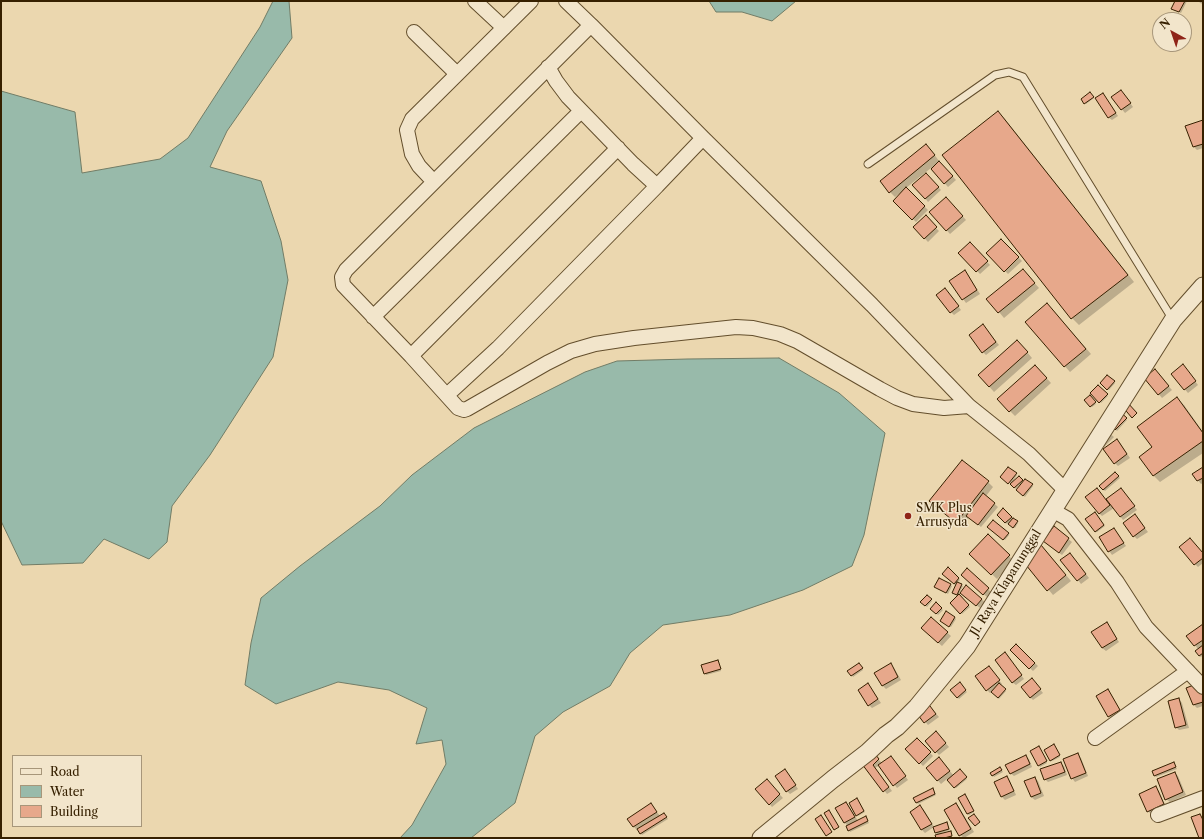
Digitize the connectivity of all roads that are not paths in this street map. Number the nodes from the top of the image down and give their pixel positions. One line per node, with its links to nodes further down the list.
1 (475, 1): 5 (street)
2 (531, 1): 5 (street)
3 (566, 1): 4 (street)
4 (591, 25): 7 (street); 10 (street)
5 (504, 28): 8 (street)
6 (414, 32): 8 (street)
7 (548, 67): 9 (street); 13 (street)
8 (457, 74): 13 (street)
9 (581, 111): 11 (street); 16 (street)
10 (703, 138): 14 (street); 20 (street)
11 (618, 148): 14 (street); 18 (street)
12 (868, 164): 17 (lane)
13 (434, 182): 16 (street)
14 (657, 186): 19 (street)
15 (1203, 286): 17 (street, Jl. Raya Klapanunggal)
16 (373, 317): 18 (street)
17 (1173, 320): 21 (street, Jl. Raya Klapanunggal)
18 (411, 356): 19 (street)
19 (447, 395): 20 (street)
20 (969, 406): 21 (street)
21 (1065, 490): 22 (street, Jl. Raya Klapanunggal)
22 (1052, 510): 23 (street); 28 (street, Jl. Raya Klapanunggal)
23 (1188, 671): 24 (street); 25 (street)
24 (1203, 687)
25 (1095, 738)
26 (1203, 798): 27 (street)
27 (1158, 815)
28 (761, 838)

